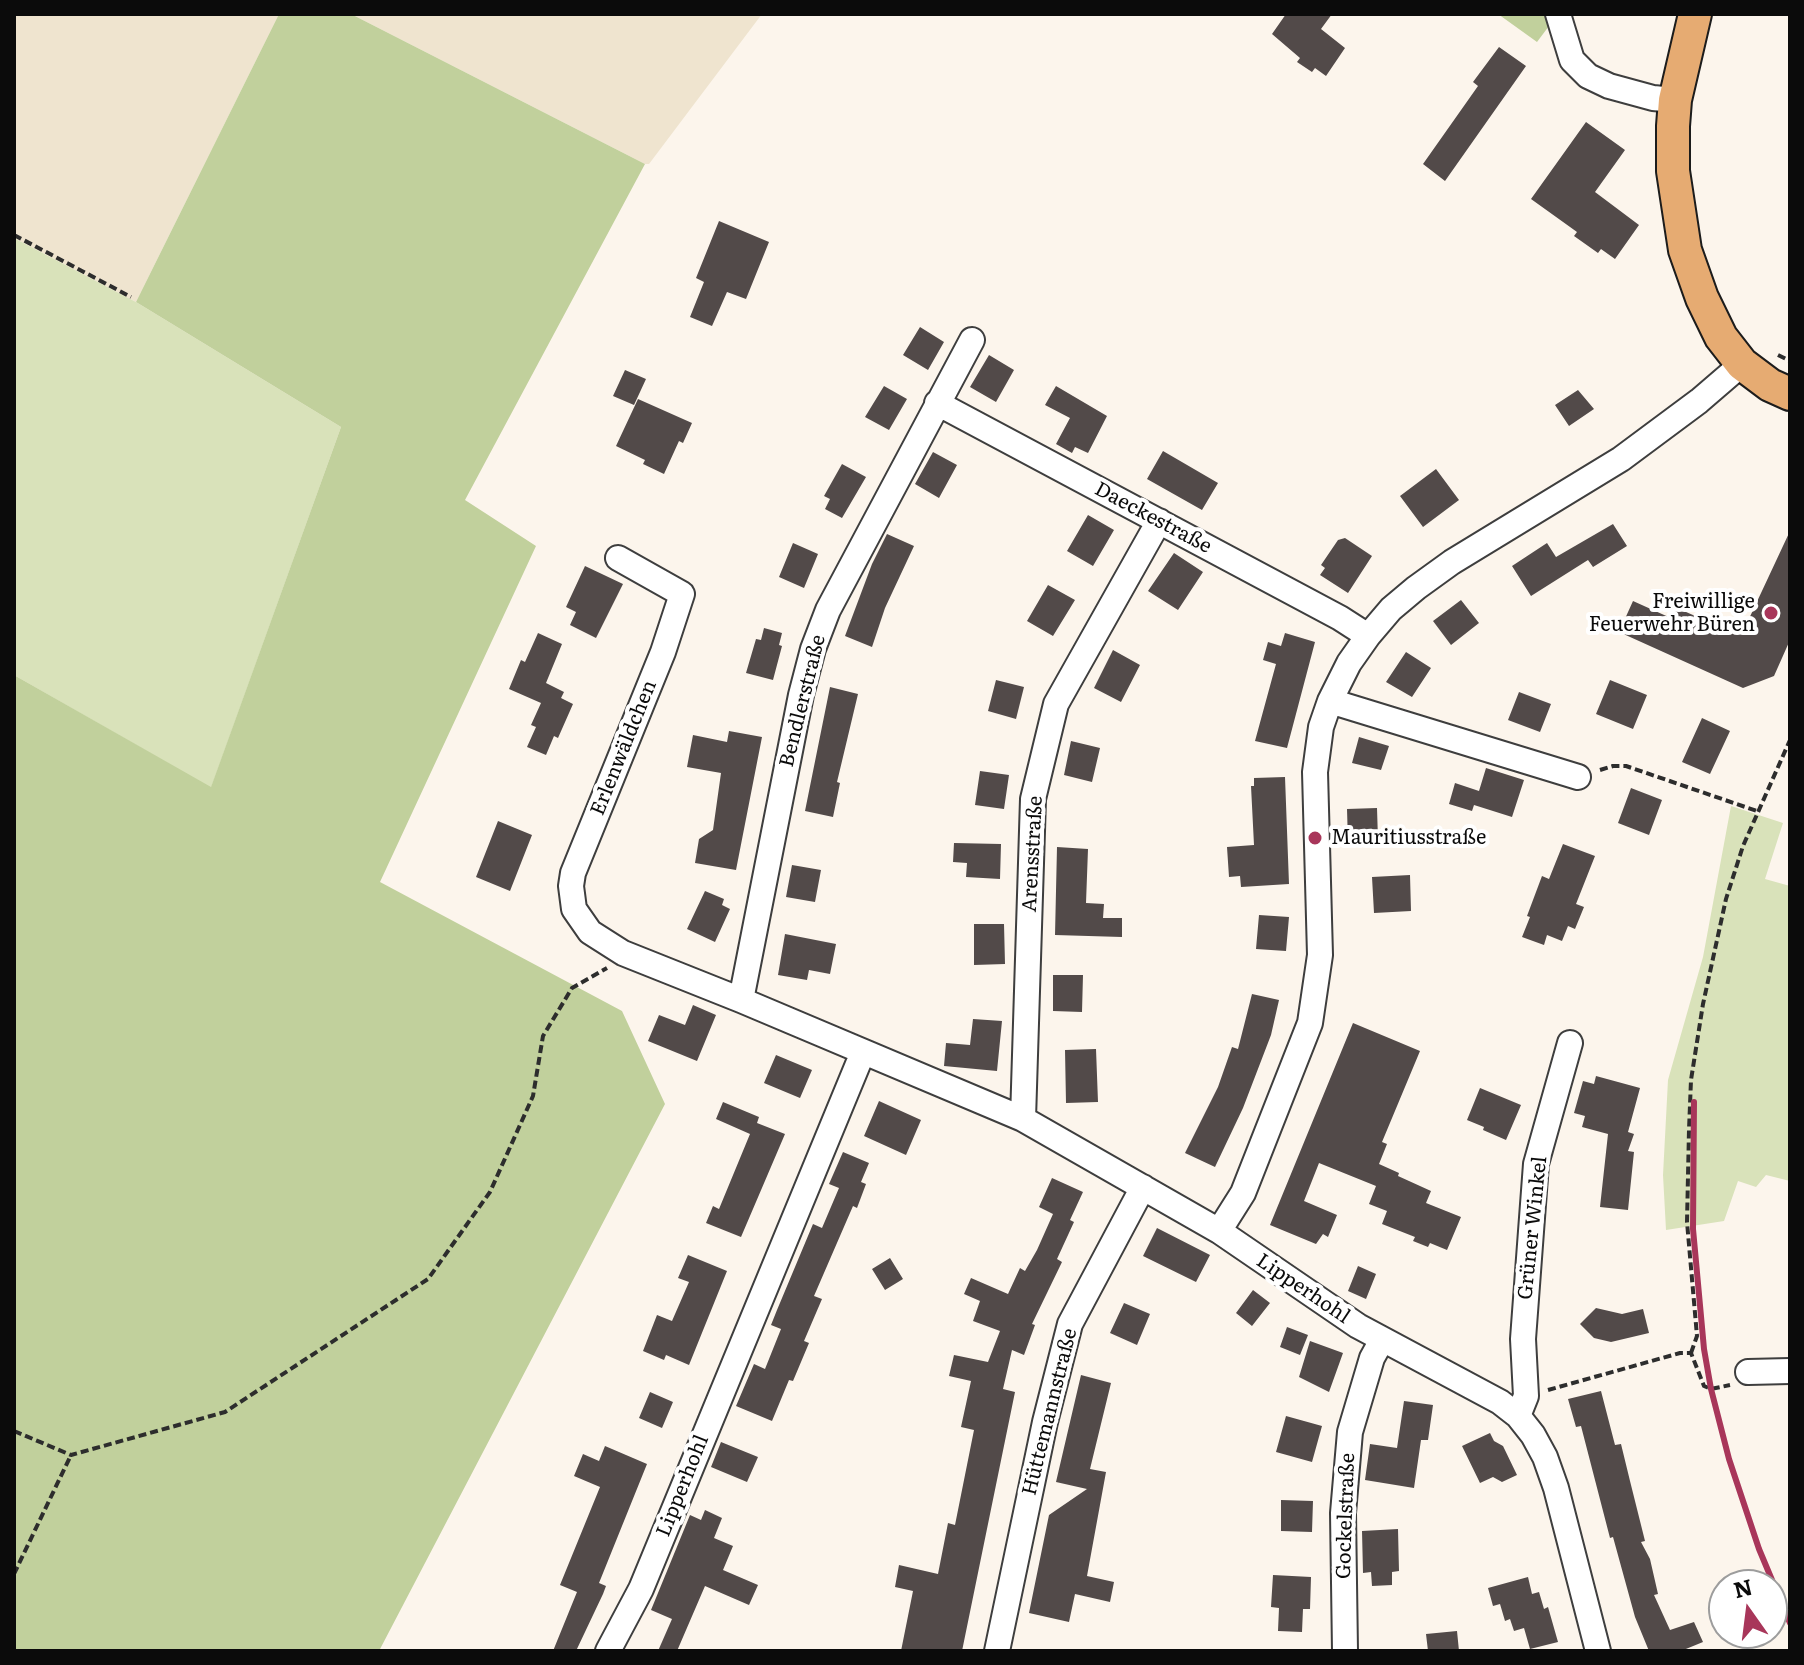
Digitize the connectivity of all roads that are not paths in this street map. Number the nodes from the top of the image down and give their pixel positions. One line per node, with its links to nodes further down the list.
1 (1558, 14): 3 (street)
2 (1695, 14): 3 (main road)
3 (1675, 100): 5 (main road)
4 (972, 340): 7 (street, Bendlerstraße)
5 (1742, 364): 6 (main road); 10 (street)
6 (1790, 394)
7 (937, 403): 8 (street, Daeckestraße); 14 (street, Bendlerstraße)
8 (1159, 521): 10 (street, Daeckestraße); 17 (street, Arensstraße)
9 (618, 558): 13 (street, Erlenwäldchen)
10 (1368, 636): 11 (street)
11 (1330, 701): 12 (street); 19 (street)
12 (1578, 777)
13 (623, 953): 14 (street, Lipperhohl)
14 (741, 1000): 16 (street, Lipperhohl)
15 (1570, 1043): 23 (street, Grüner Winkel)
16 (863, 1052): 17 (street, Lipperhohl); 24 (street, Lipperhohl)
17 (1023, 1119): 18 (street, Lipperhohl)
18 (1143, 1187): 19 (street, Lipperhohl); 25 (street, Hüttemannstraße)
19 (1219, 1231): 20 (street, Lipperhohl)
20 (1382, 1340): 23 (street, Lipperhohl); 26 (street, Gockelstraße)
21 (1790, 1371): 22 (street)
22 (1748, 1372)
23 (1522, 1406): 27 (street, Lipperhohl)
24 (608, 1651)
25 (997, 1651)
26 (1345, 1651)
27 (1598, 1651)

